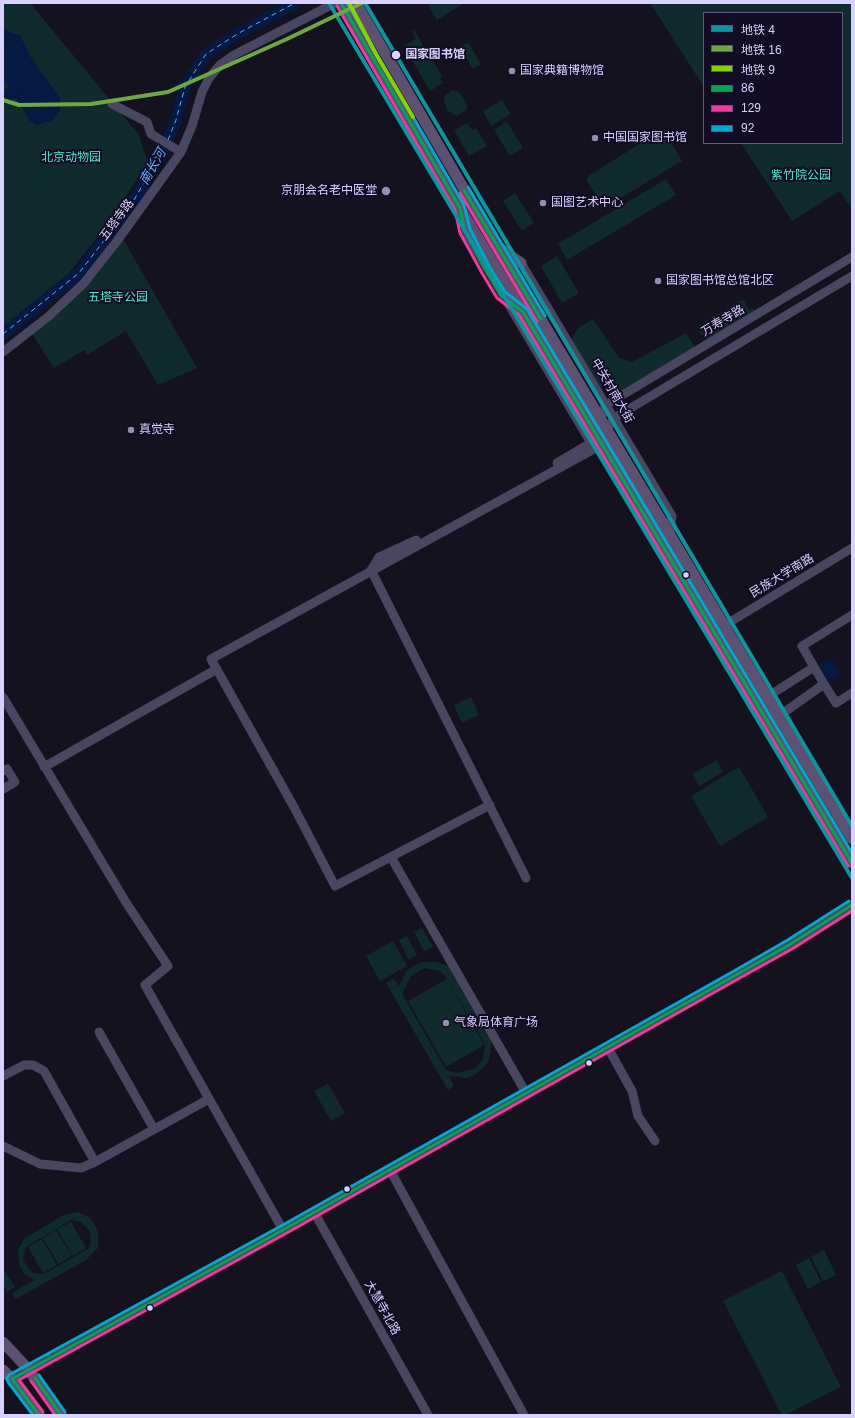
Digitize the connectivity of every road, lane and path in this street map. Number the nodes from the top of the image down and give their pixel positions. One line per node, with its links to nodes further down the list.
1 (336, 3): 5 (street, 五塔寺路)
2 (341, 3): 6 (main road)
3 (356, 3): 8 (main road, 中关村南大街)
4 (112, 104): 5 (street)
5 (181, 152): 14 (street, 五塔寺路)
6 (460, 208): 7 (main road); 13 (main road)
7 (465, 231): 12 (street)
8 (497, 246): 10 (main road); 17 (main road, 中关村南大街)
9 (852, 257): 15 (street, 万寿寺路)
10 (520, 263): 15 (street, 中关村南大街)
11 (852, 276): 16 (street)
12 (508, 301): 13 (main road); 18 (street)
13 (522, 312): 18 (main road)
14 (3, 352)
15 (606, 405): 16 (street, 中关村南大街); 17 (street)
16 (614, 418): 17 (street); 19 (street, 中关村南大街)
17 (604, 424): 18 (street); 19 (main road, 中关村南大街)
18 (595, 441): 21 (street); 37 (main road)
19 (670, 533): 23 (main road, 中关村南大街)
20 (852, 548): 23 (street, 民族大学南路)
21 (371, 570): 25 (street); 34 (street)
22 (852, 615): 24 (street)
23 (725, 625): 28 (main road, 中关村南大街)
24 (814, 667): 26 (street); 28 (street)
25 (217, 669): 31 (street); 36 (street)
26 (824, 684): 27 (street); 30 (street)
27 (852, 693)
28 (767, 697): 30 (main road, 中关村南大街)
29 (3, 698): 31 (street)
30 (779, 716): 35 (main road, 中关村南大街)
31 (44, 767): 44 (street)
32 (3, 771): 33 (street)
33 (3, 789)
34 (490, 805): 36 (street); 38 (street)
35 (852, 839)
36 (391, 857): 43 (street)
37 (852, 863)
38 (526, 878)
39 (852, 905): 41 (street)
40 (99, 1032): 45 (street)
41 (608, 1048): 43 (street); 46 (street)
42 (3, 1076): 48 (street)
43 (526, 1093): 49 (street)
44 (209, 1099): 45 (street); 51 (street)
45 (154, 1129): 48 (street)
46 (655, 1141)
47 (3, 1146): 48 (street)
48 (95, 1162)
49 (390, 1170): 50 (street); 59 (street)
50 (314, 1212): 51 (street); 58 (street, 大慧寺北路)
51 (283, 1230): 53 (street)
52 (3, 1342): 53 (main road)
53 (28, 1369): 55 (street); 57 (main road)
54 (3, 1370): 55 (main road)
55 (12, 1379): 56 (main road)
56 (38, 1415)
57 (61, 1415)
58 (428, 1415)
59 (524, 1415)

